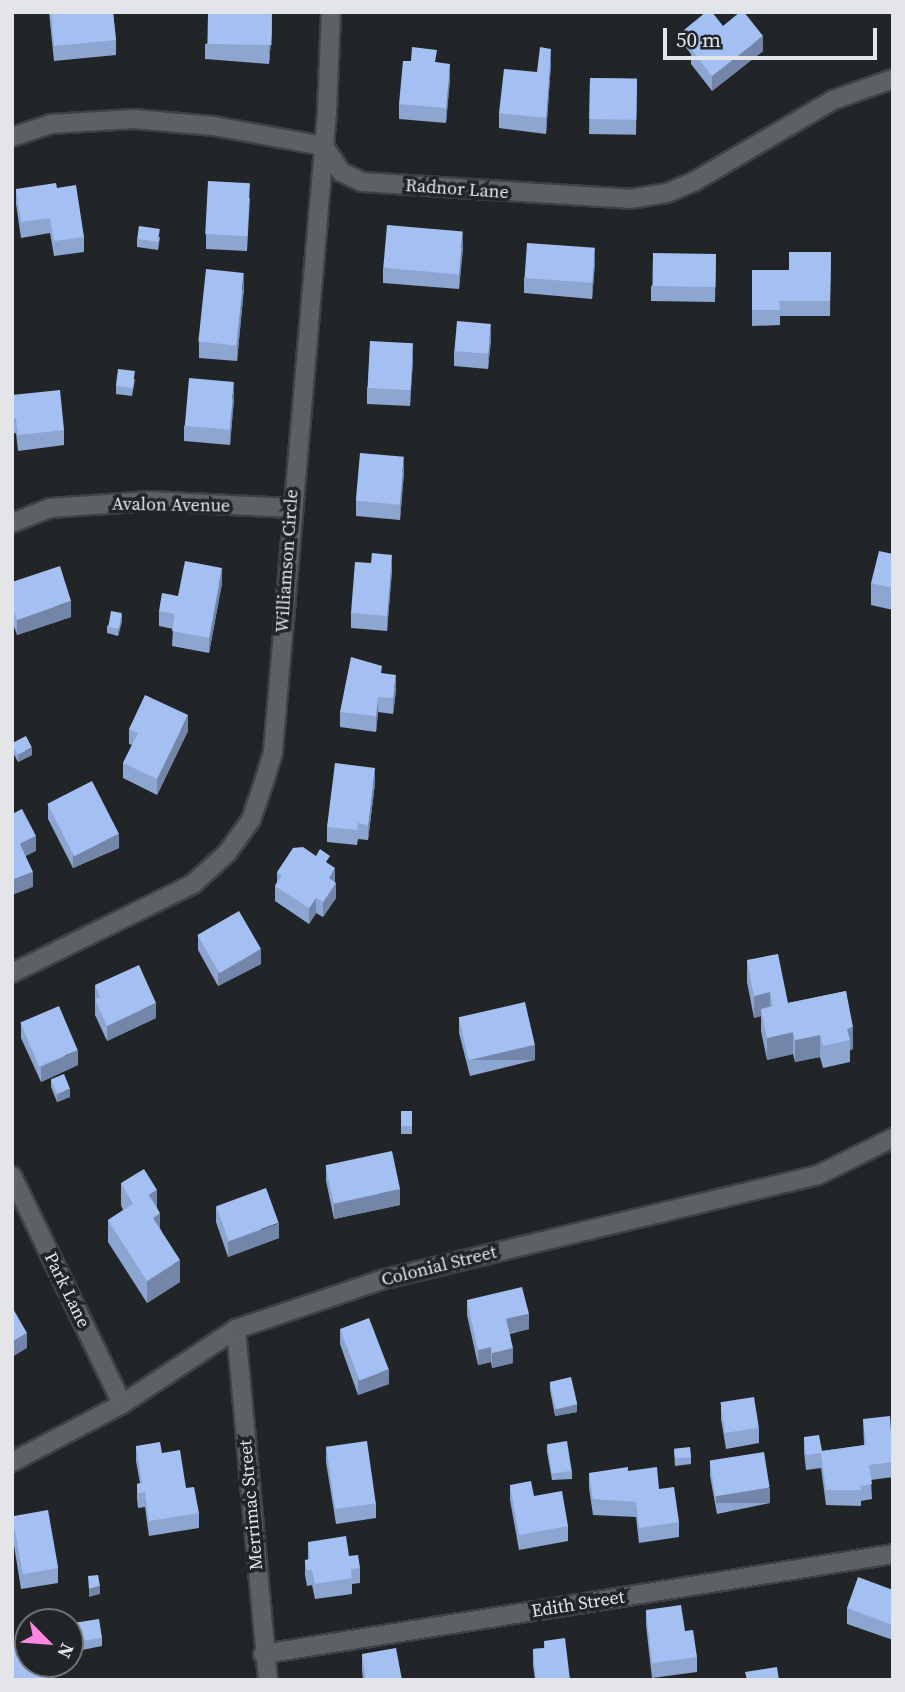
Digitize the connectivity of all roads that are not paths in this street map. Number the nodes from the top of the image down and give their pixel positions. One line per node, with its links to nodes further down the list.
1 (331, 12): 4 (street, Williamson Circle)
2 (893, 79): 4 (street, Radnor Lane)
3 (12, 137): 4 (street)
4 (324, 146): 5 (street, Williamson Circle)
5 (291, 508): 6 (street, Avalon Avenue); 7 (street, Williamson Circle)
6 (12, 523)
7 (12, 973)
8 (893, 1138): 10 (street, Colonial Street)
9 (12, 1176): 11 (street, Park Lane)
10 (236, 1329): 11 (street, Colonial Street); 14 (street, Merrimac Street)
11 (122, 1404): 12 (street, Colonial Street)
12 (12, 1462)
13 (893, 1554): 14 (street, Edith Street)
14 (263, 1654): 15 (street, Merrimac Street)
15 (268, 1680)

